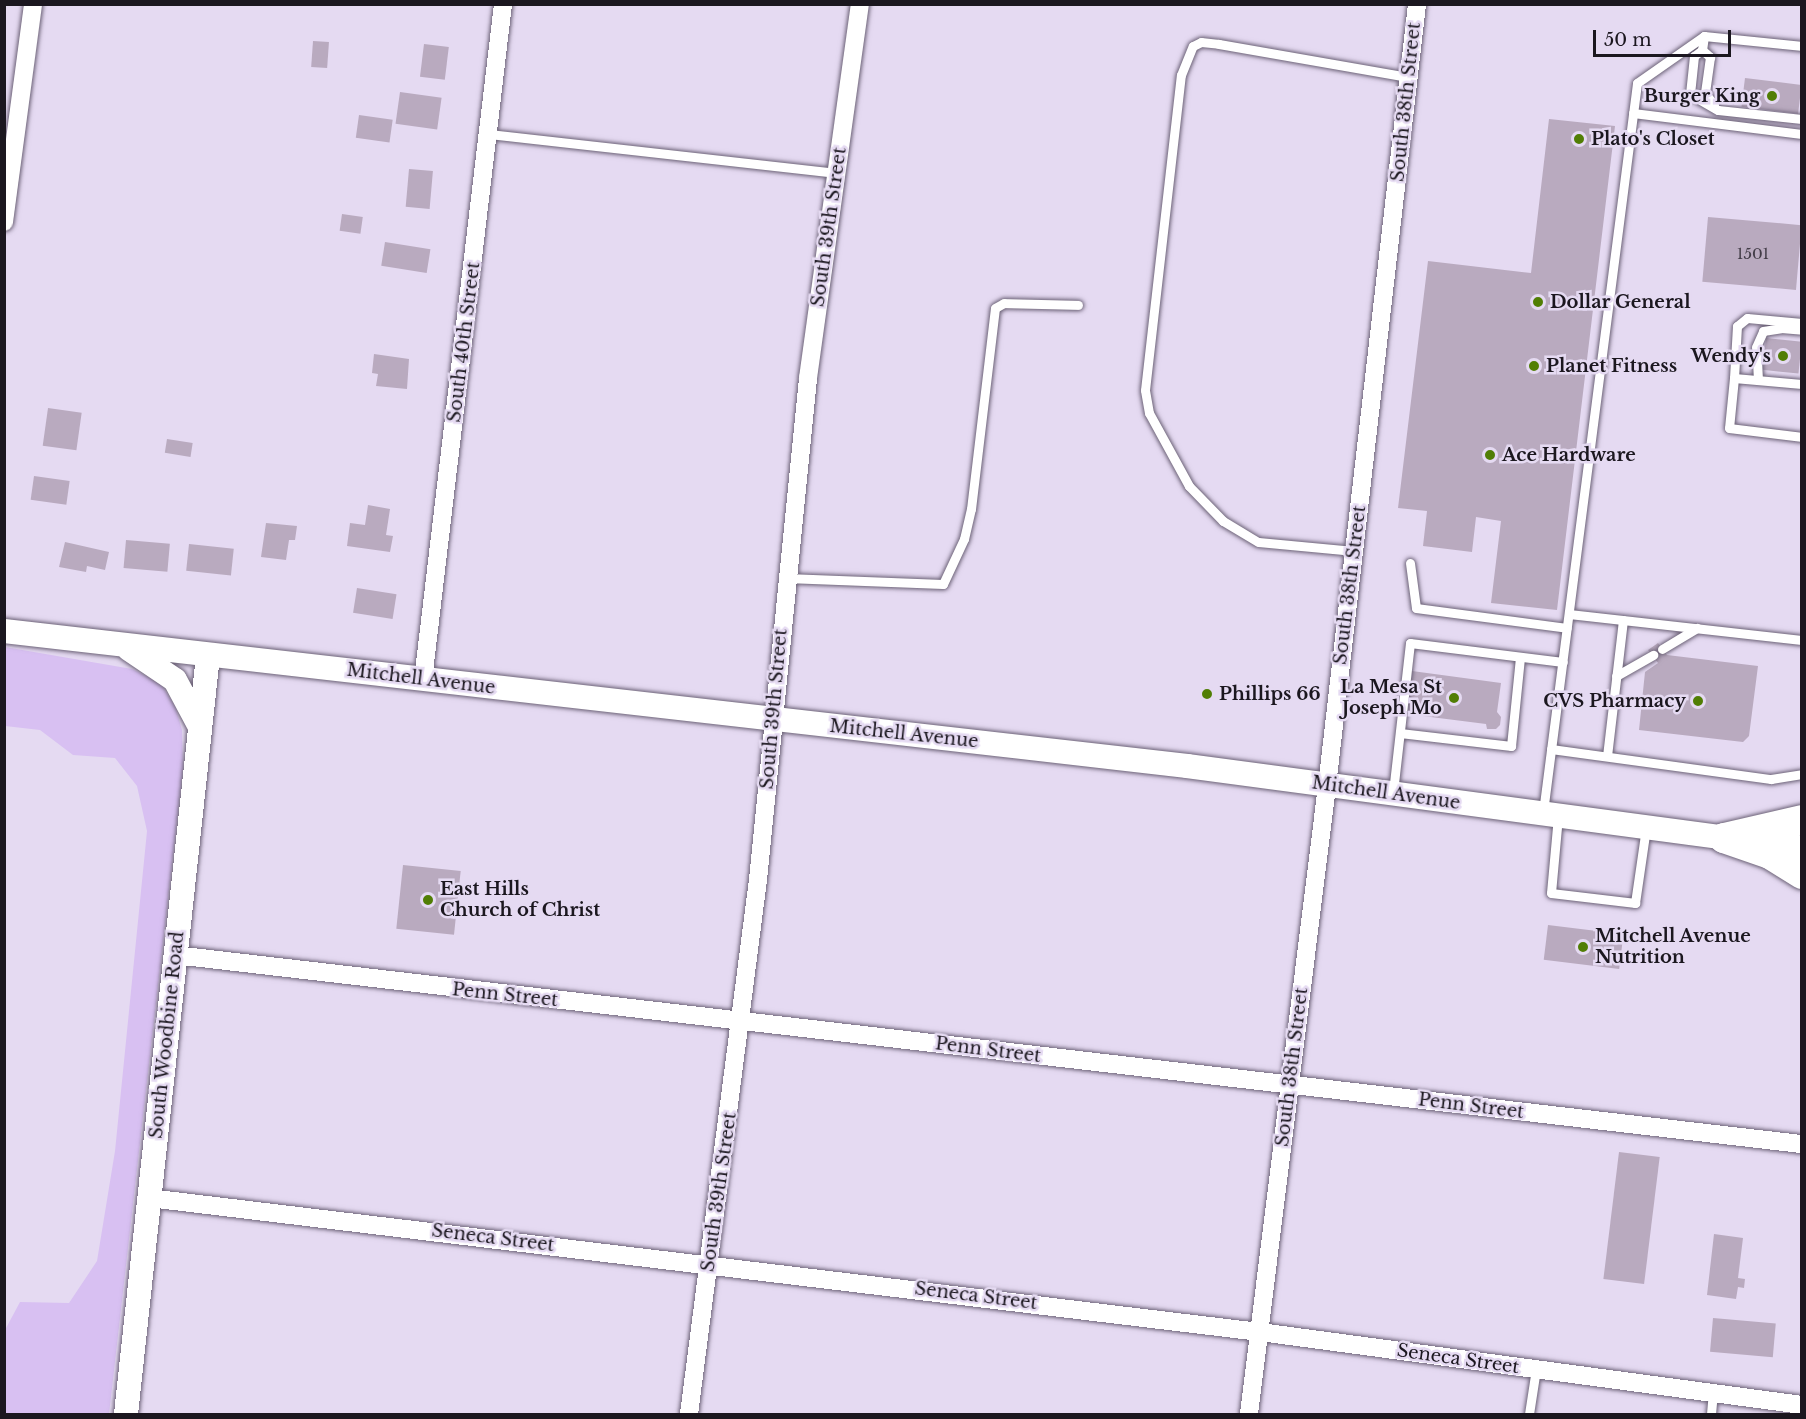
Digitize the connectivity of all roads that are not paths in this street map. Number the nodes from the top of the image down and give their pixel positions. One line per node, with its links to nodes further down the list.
1 (33, 4): 15 (street)
2 (502, 4): 12 (street, South 40th Street)
3 (860, 4): 14 (street, South 39th Street)
4 (1417, 4): 8 (street, South 38th Street)
5 (1704, 36): 6 (lane); 7 (lane); 10 (lane)
6 (1802, 46)
7 (1702, 50): 9 (lane); 9 (lane)
8 (1409, 77): 23 (street, South 38th Street); 23 (lane)
9 (1718, 110): 11 (lane)
10 (1633, 113): 13 (lane); 26 (lane)
11 (1802, 119)
12 (489, 134): 14 (lane); 39 (street, South 40th Street)
13 (1802, 134)
14 (837, 173): 25 (street, South 39th Street)
15 (4, 222)
16 (1078, 305): 25 (lane)
17 (1802, 323): 19 (lane)
18 (1802, 330): 20 (lane)
19 (1734, 378): 20 (lane); 22 (lane)
20 (1758, 380): 21 (lane)
21 (1802, 384)
22 (1802, 437)
23 (1354, 551): 46 (street, South 38th Street)
24 (1410, 563): 28 (lane)
25 (786, 578): 40 (street, South 39th Street)
26 (1569, 614): 27 (lane); 28 (lane)
27 (1623, 620): 29 (lane); 38 (lane)
28 (1567, 628): 37 (lane)
29 (1697, 628): 31 (lane); 33 (lane)
30 (4, 631): 32 (street, Mitchell Avenue)
31 (1800, 640)
32 (122, 645): 34 (street, Mitchell Avenue); 41 (street)
33 (1662, 649)
34 (208, 655): 39 (street, Mitchell Avenue); 41 (street, South Woodbine Road)
35 (1653, 656): 38 (lane)
36 (1520, 657): 37 (lane); 42 (lane); 42 (lane)
37 (1563, 662): 43 (lane)
38 (1616, 676): 44 (lane)
39 (423, 680): 40 (street, Mitchell Avenue)
40 (773, 719): 46 (street, Mitchell Avenue); 55 (street, South 39th Street)
41 (200, 726): 54 (street, South Woodbine Road)
42 (1400, 733): 47 (lane)
43 (1551, 748): 44 (lane); 48 (lane)
44 (1606, 756): 45 (lane)
45 (1802, 774)
46 (1327, 786): 47 (street, Mitchell Avenue); 56 (street, South 38th Street)
47 (1393, 795): 48 (street, Mitchell Avenue)
48 (1550, 815): 50 (street, Mitchell Avenue); 50 (lane)
49 (1802, 820): 51 (main road)
50 (1646, 827): 51 (street, Mitchell Avenue)
51 (1724, 838): 52 (street, Mitchell Avenue); 53 (main road)
52 (1802, 848)
53 (1802, 874)
54 (175, 955): 55 (street, Penn Street); 58 (street, South Woodbine Road)
55 (741, 1020): 56 (street, Penn Street); 59 (street, South 39th Street)
56 (1289, 1085): 57 (street, Penn Street); 60 (street, South 38th Street)
57 (1802, 1144)
58 (149, 1198): 59 (street, Seneca Street); 64 (street, South Woodbine Road)
59 (710, 1263): 60 (street, Seneca Street); 65 (street, South 39th Street)
60 (1260, 1332): 61 (street, Seneca Street); 66 (street, South 38th Street)
61 (1536, 1369): 62 (street, Seneca Street); 67 (lane)
62 (1713, 1393): 63 (street, Seneca Street); 68 (lane)
63 (1802, 1405)
64 (126, 1414)
65 (689, 1414)
66 (1249, 1414)
67 (1528, 1414)
68 (1711, 1414)

